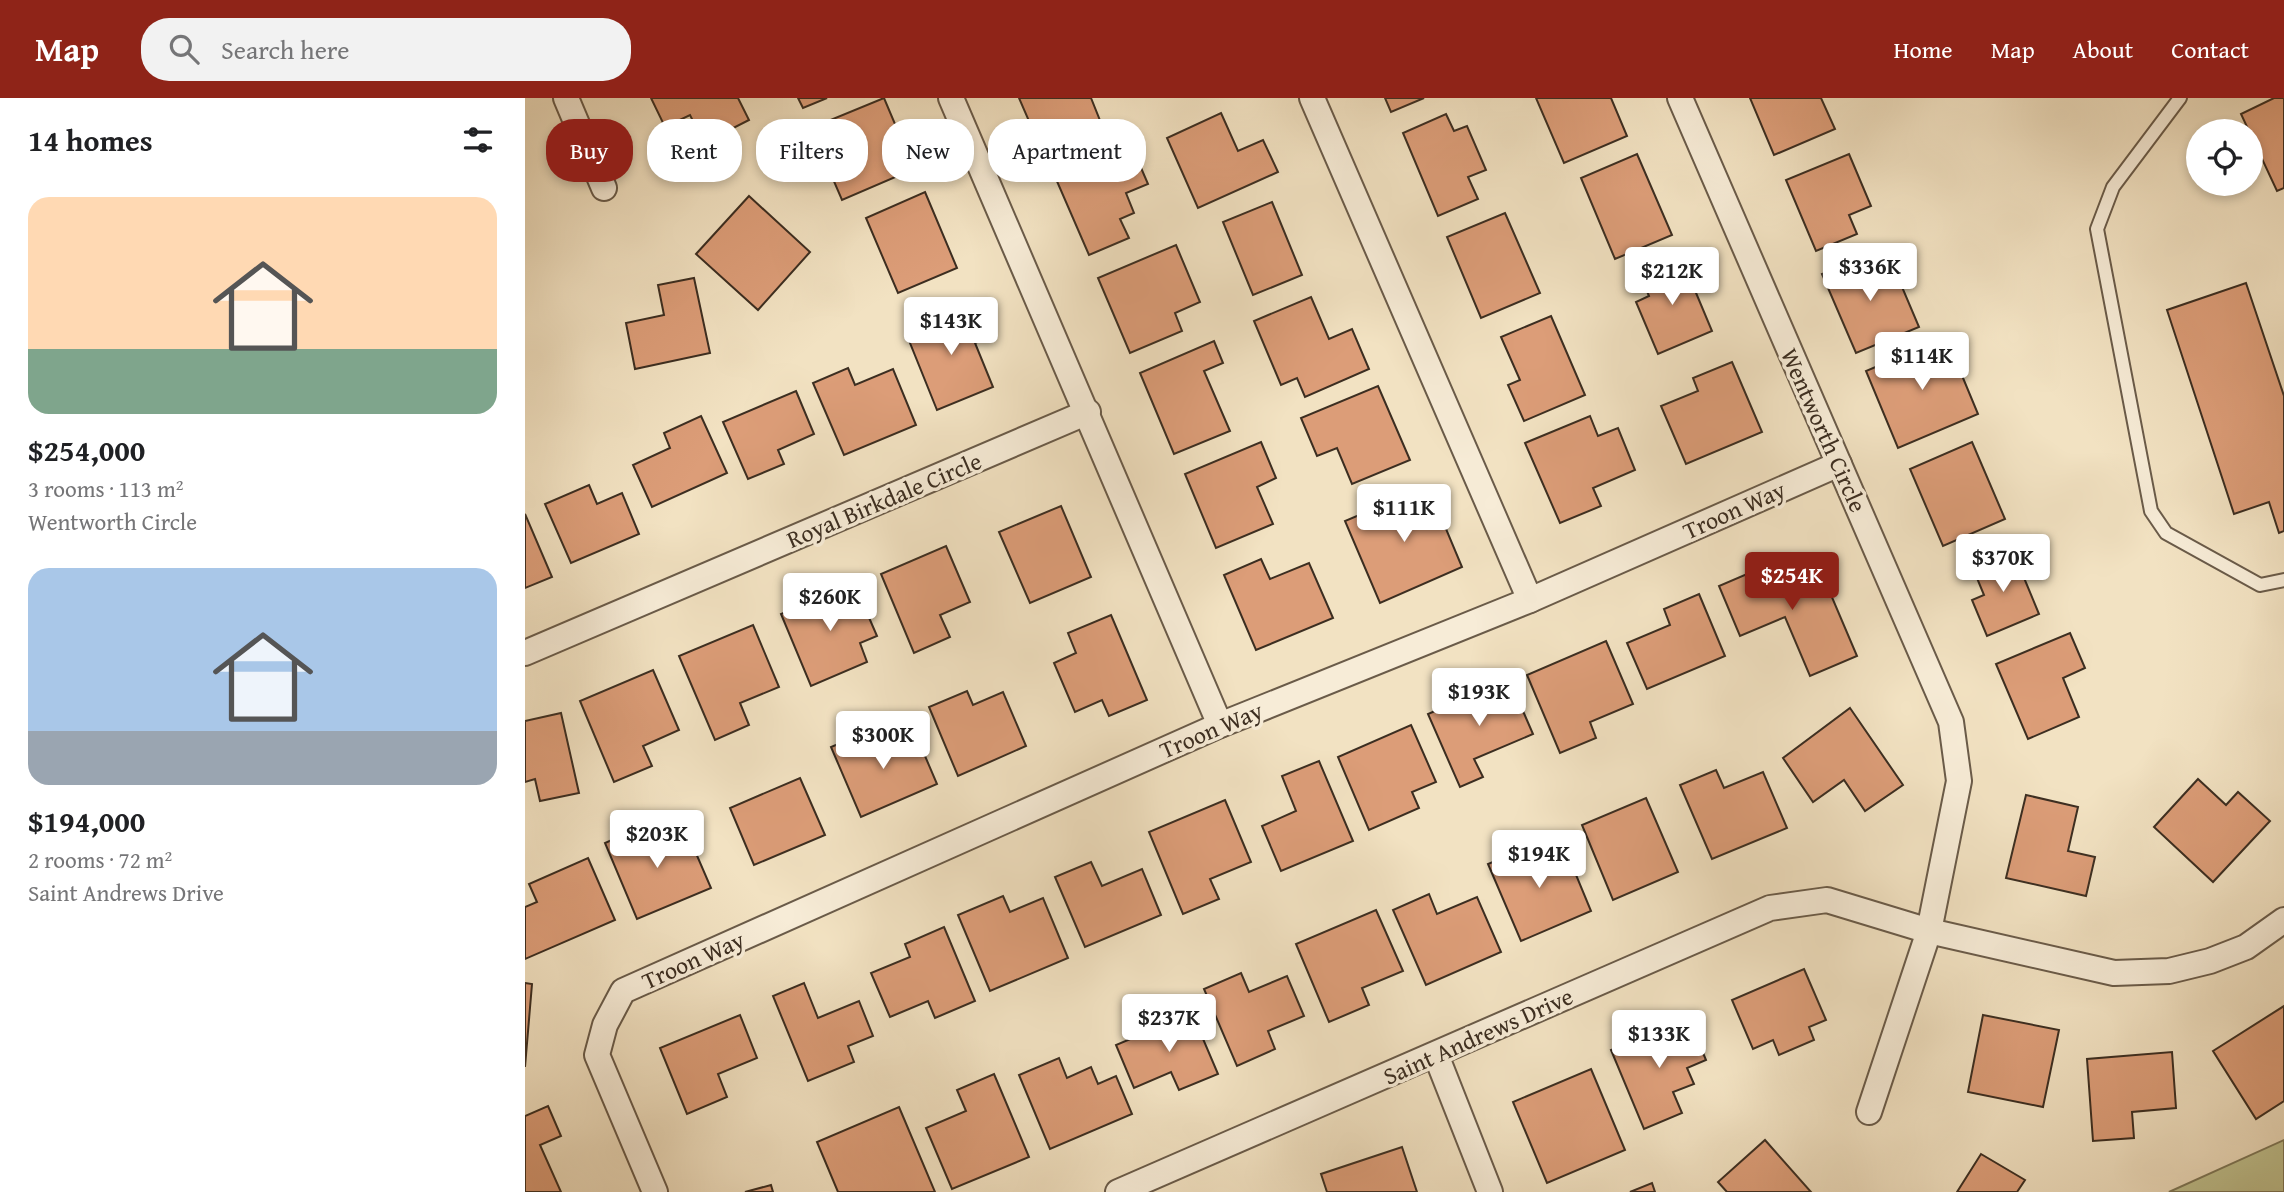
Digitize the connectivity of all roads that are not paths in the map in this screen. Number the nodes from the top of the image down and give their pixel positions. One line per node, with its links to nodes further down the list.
1 (566, 98): 6 (street)
2 (951, 98): 7 (street)
3 (1311, 98): 10 (street)
4 (1680, 98): 8 (street, Wentworth Circle)
5 (2181, 98): 9 (lane)
6 (604, 188)
7 (1088, 412): 11 (street, Royal Birkdale Circle); 12 (street)
8 (1839, 464): 10 (street, Troon Way); 14 (street, Wentworth Circle)
9 (2284, 580)
10 (1530, 600): 12 (street, Troon Way)
11 (525, 653)
12 (1220, 725): 17 (street, Troon Way)
13 (2284, 920): 14 (street, Saint Andrews Drive)
14 (1929, 931): 15 (street, Saint Andrews Drive); 16 (street, Wentworth Circle)
15 (1436, 1055): 18 (street, Saint Andrews Drive); 19 (street)
16 (1868, 1112)
17 (656, 1192)
18 (1118, 1192)
19 (1490, 1192)

